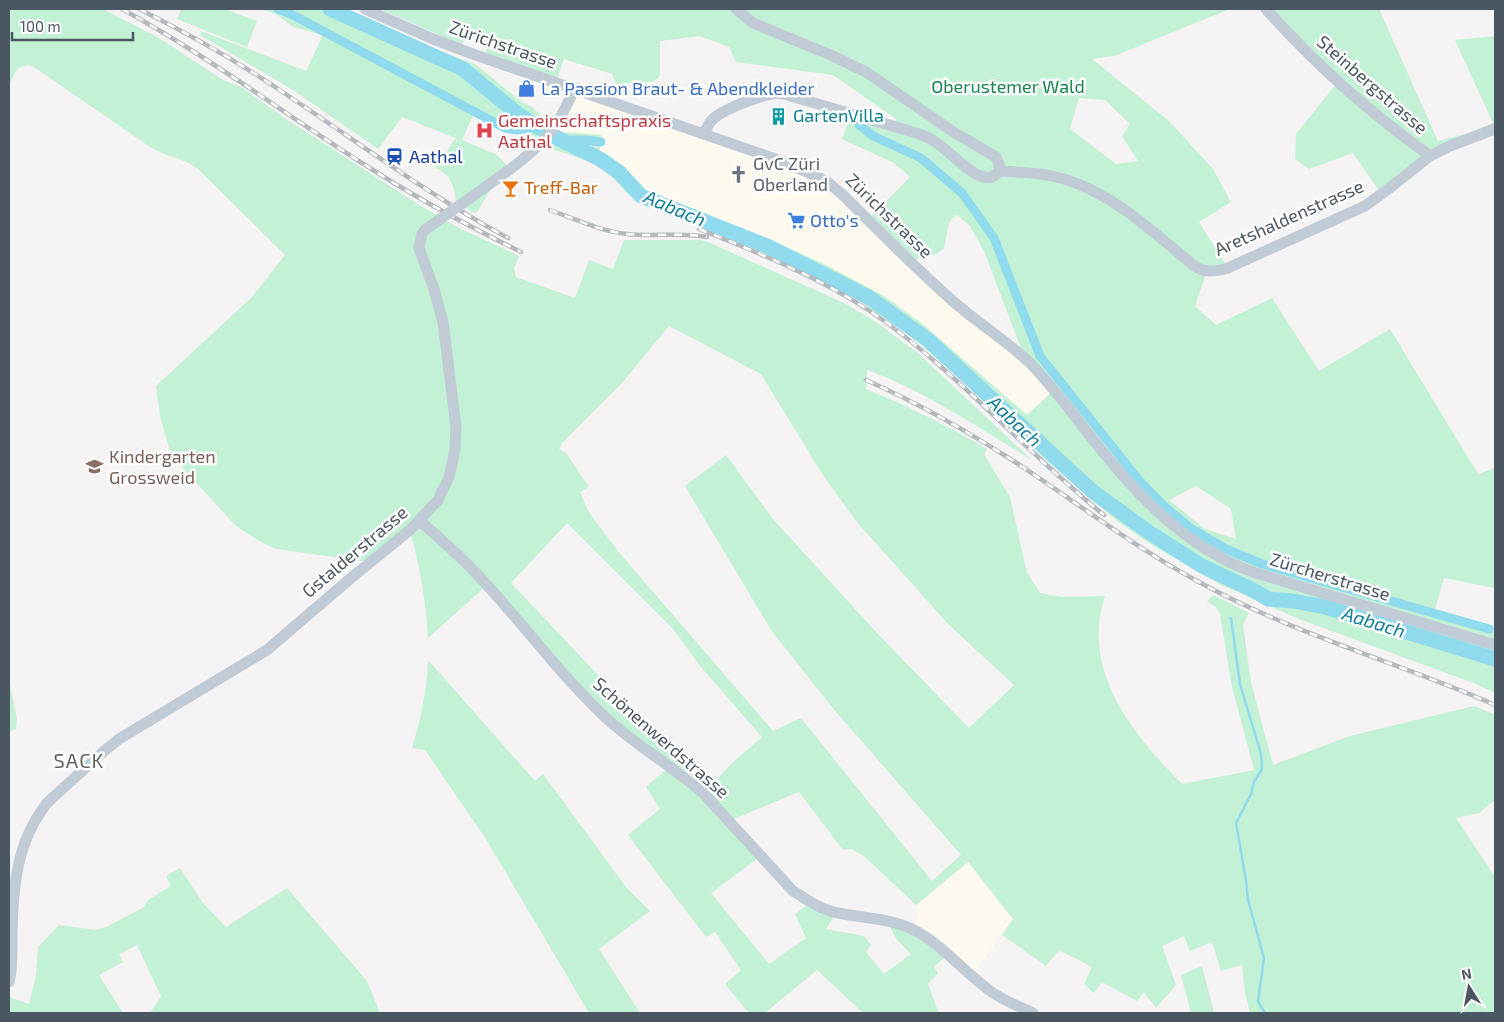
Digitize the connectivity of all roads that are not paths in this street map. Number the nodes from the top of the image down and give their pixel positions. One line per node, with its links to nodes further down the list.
1 (365, 9): 4 (street, Zürichstrasse)
2 (736, 9): 8 (street)
3 (1266, 9): 7 (street, Steinbergstrasse)
4 (575, 88): 6 (street, Zürichstrasse); 10 (street, Gstalderstrasse, bridge)
5 (1495, 129): 7 (street, Steinbergstrasse)
6 (704, 134): 8 (street, Aretshaldenstrasse); 9 (street, Zürichstrasse)
7 (1430, 156): 8 (street, Aretshaldenstrasse)
8 (999, 171)
9 (1166, 520): 11 (street, Zürcherstrasse)
10 (420, 521): 12 (street, Gstalderstrasse); 13 (street, Schönenwerdstrasse)
11 (1495, 646)
12 (9, 982)
13 (1033, 1013)

